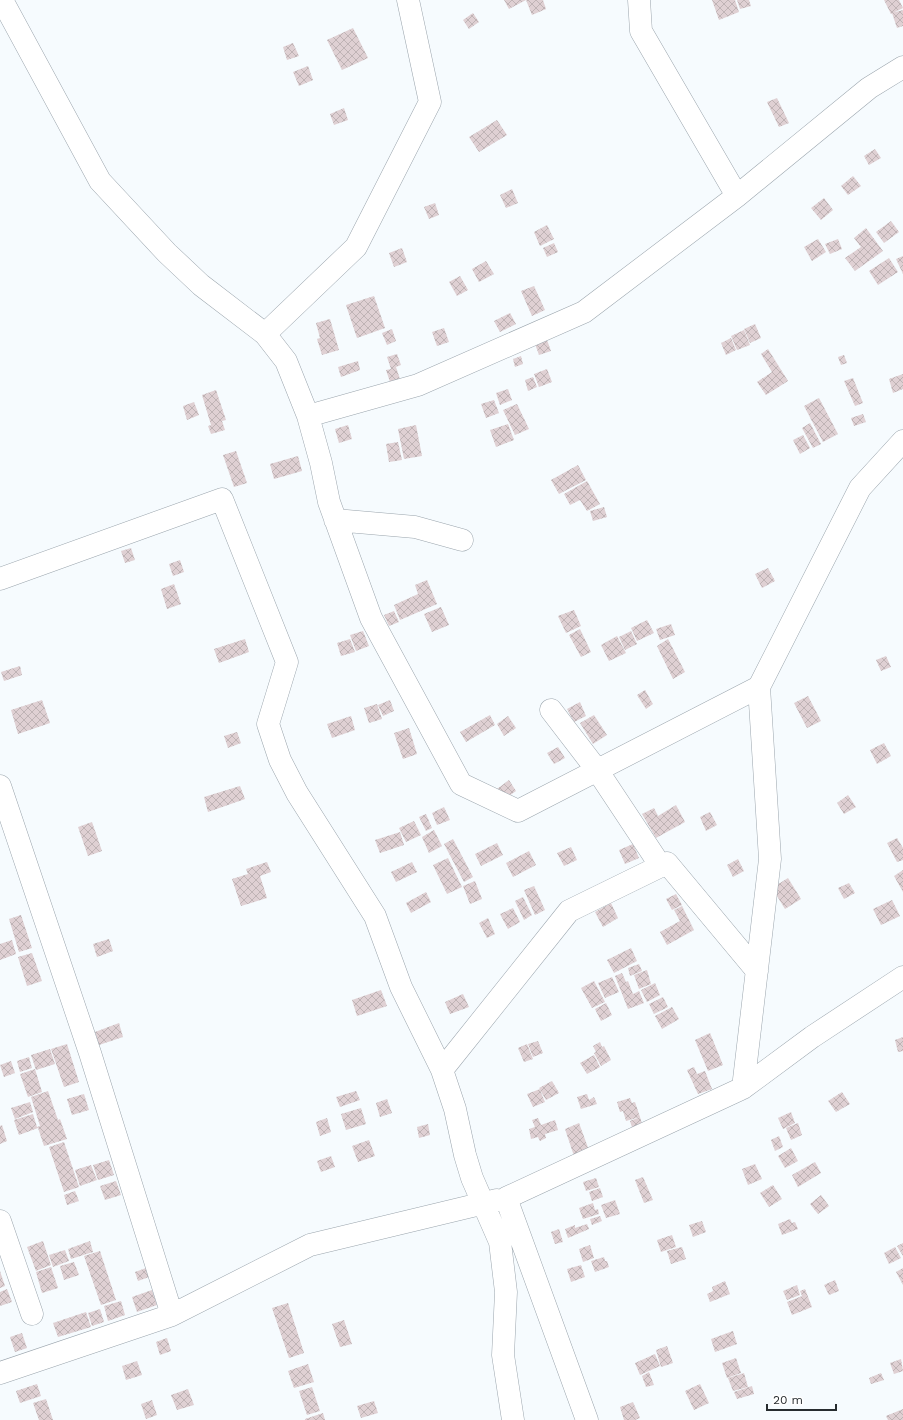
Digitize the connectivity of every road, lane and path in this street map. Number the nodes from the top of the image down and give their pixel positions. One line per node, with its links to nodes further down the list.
1 (2, 0): 6 (street)
2 (408, 0): 6 (street)
3 (639, 0): 5 (street)
4 (903, 67): 5 (street)
5 (738, 196): 7 (street)
6 (265, 334): 7 (street)
7 (308, 416): 9 (street)
8 (902, 444): 12 (street)
9 (335, 520): 10 (street); 14 (street)
10 (462, 540)
11 (0, 579): 19 (street)
12 (759, 687): 14 (street); 17 (street)
13 (551, 710): 14 (street)
14 (596, 770): 16 (street)
15 (0, 786): 25 (street)
16 (660, 866): 17 (street); 19 (street)
17 (757, 971): 20 (street)
18 (903, 977): 20 (street)
19 (442, 1070): 22 (street)
20 (743, 1088): 21 (street)
21 (506, 1198): 22 (street); 28 (street)
22 (483, 1203): 25 (street); 27 (street)
23 (0, 1222): 24 (street)
24 (32, 1314)
25 (172, 1315): 26 (street)
26 (0, 1373)
27 (514, 1420)
28 (587, 1420)

